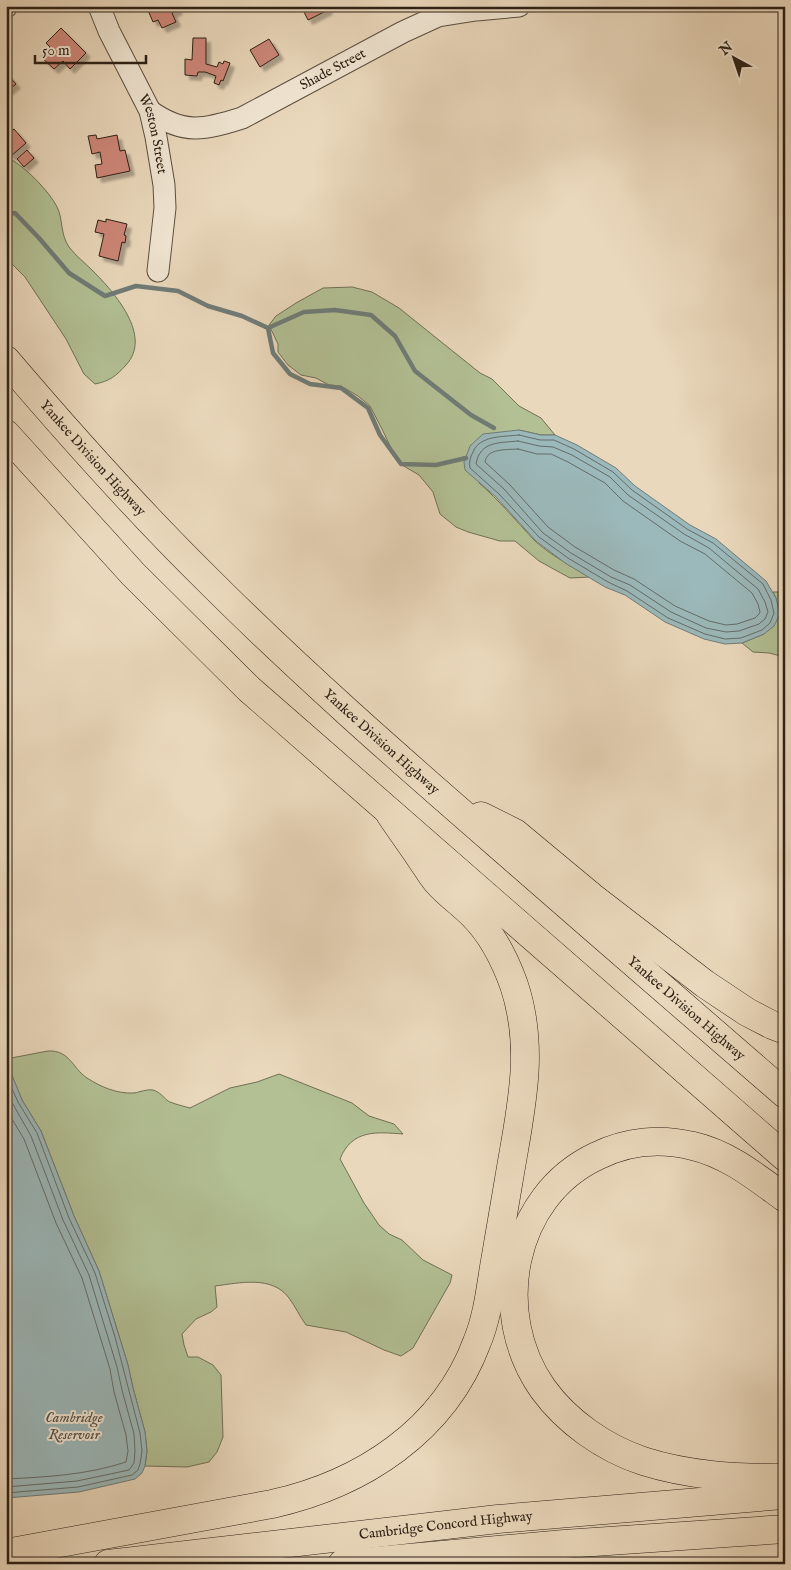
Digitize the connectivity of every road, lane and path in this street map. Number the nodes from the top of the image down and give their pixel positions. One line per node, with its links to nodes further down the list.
1 (99, 6): 3 (street, Weston Street)
2 (519, 6): 3 (street, Shade Street)
3 (150, 111): 4 (street, Weston Street)
4 (158, 271)
5 (6, 360): 7 (highway, Yankee Division Highway)
6 (6, 434): 8 (highway)
7 (441, 795): 9 (highway); 10 (highway, Yankee Division Highway)
8 (390, 814): 11 (highway); 16 (highway)
9 (785, 1030)
10 (785, 1094)
11 (785, 1157)
12 (785, 1198): 13 (highway)
13 (785, 1478)
14 (785, 1495): 17 (highway, Cambridge Concord Highway)
15 (785, 1529): 18 (highway, Cambridge Concord Highway)
16 (6, 1553)
17 (108, 1564)
18 (342, 1564)

